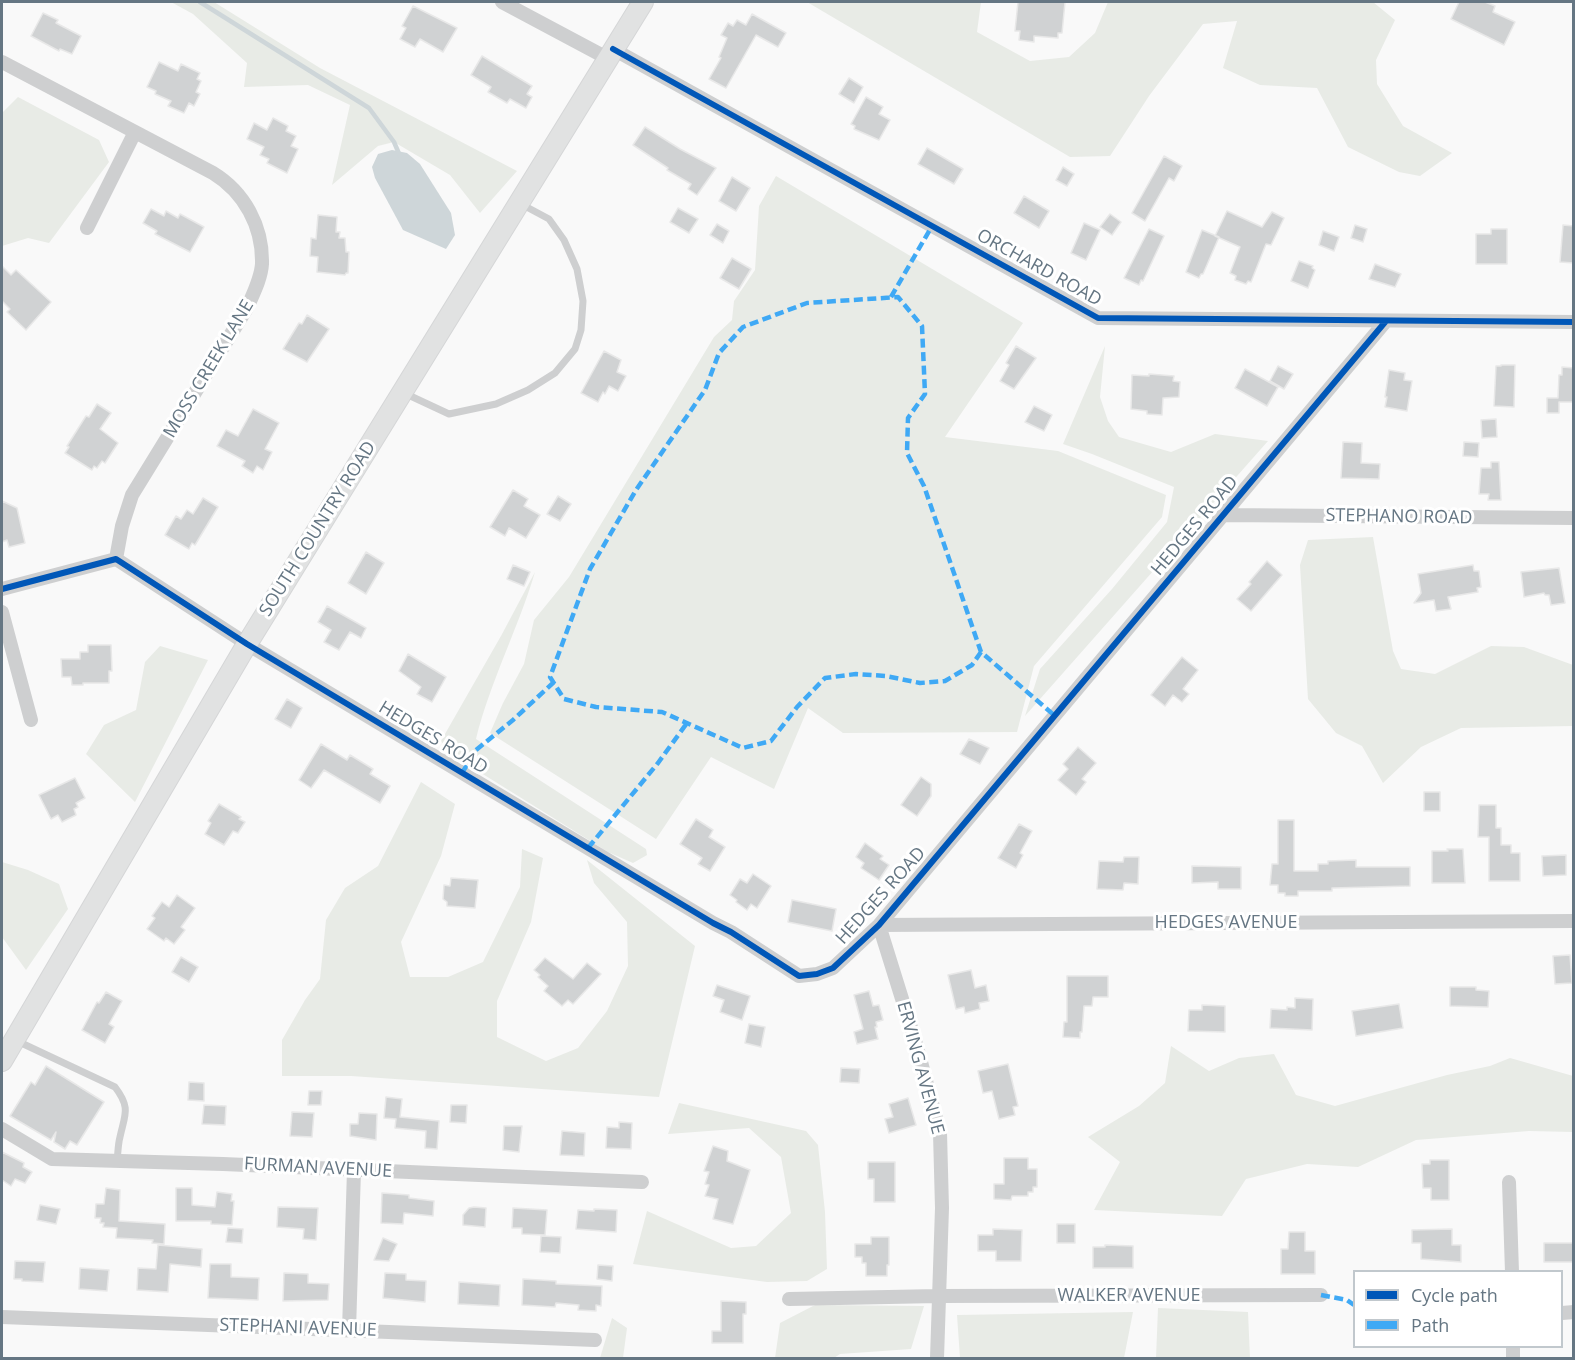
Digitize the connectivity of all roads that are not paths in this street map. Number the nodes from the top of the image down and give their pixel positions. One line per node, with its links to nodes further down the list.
1 (502, 2): 3 (street, ORCHARD ROAD)
2 (643, 2): 3 (main road, SOUTH COUNTRY ROAD)
3 (610, 53): 6 (main road, SOUTH COUNTRY ROAD); 8 (street, ORCHARD ROAD)
4 (2, 62): 5 (street, MOSS CREEK LANE)
5 (135, 132): 7 (street); 13 (street, MOSS CREEK LANE)
6 (518, 202): 10 (main road, SOUTH COUNTRY ROAD); 10 (lane)
7 (87, 228)
8 (1386, 321): 9 (street, ORCHARD ROAD); 11 (street, HEDGES ROAD)
9 (1574, 322)
10 (402, 392): 16 (main road, SOUTH COUNTRY ROAD)
11 (1224, 515): 12 (street, STEPHANO ROAD); 19 (street, HEDGES ROAD)
12 (1574, 518)
13 (116, 559): 14 (street); 16 (street, HEDGES ROAD)
14 (2, 589)
15 (2, 612): 17 (street)
16 (247, 644): 19 (street, HEDGES ROAD); 20 (main road, SOUTH COUNTRY ROAD)
17 (31, 720)
18 (1574, 921): 19 (street, HEDGES AVENUE)
19 (879, 925): 29 (street, ERVING AVENUE)
20 (14, 1039): 21 (main road, SOUTH COUNTRY ROAD); 23 (lane)
21 (2, 1061)
22 (2, 1129): 23 (street, FURMAN AVENUE)
23 (117, 1161): 24 (street, FURMAN AVENUE)
24 (354, 1170): 25 (street, FURMAN AVENUE); 32 (street)
25 (642, 1182)
26 (1509, 1182): 27 (street)
27 (1512, 1270)
28 (1321, 1295): 29 (street, WALKER AVENUE)
29 (938, 1296): 30 (street, WALKER AVENUE); 34 (street, ERVING AVENUE)
30 (789, 1299)
31 (2, 1317): 32 (street, STEPHANI AVENUE)
32 (350, 1330): 33 (street, STEPHANI AVENUE)
33 (595, 1340)
34 (937, 1359)

